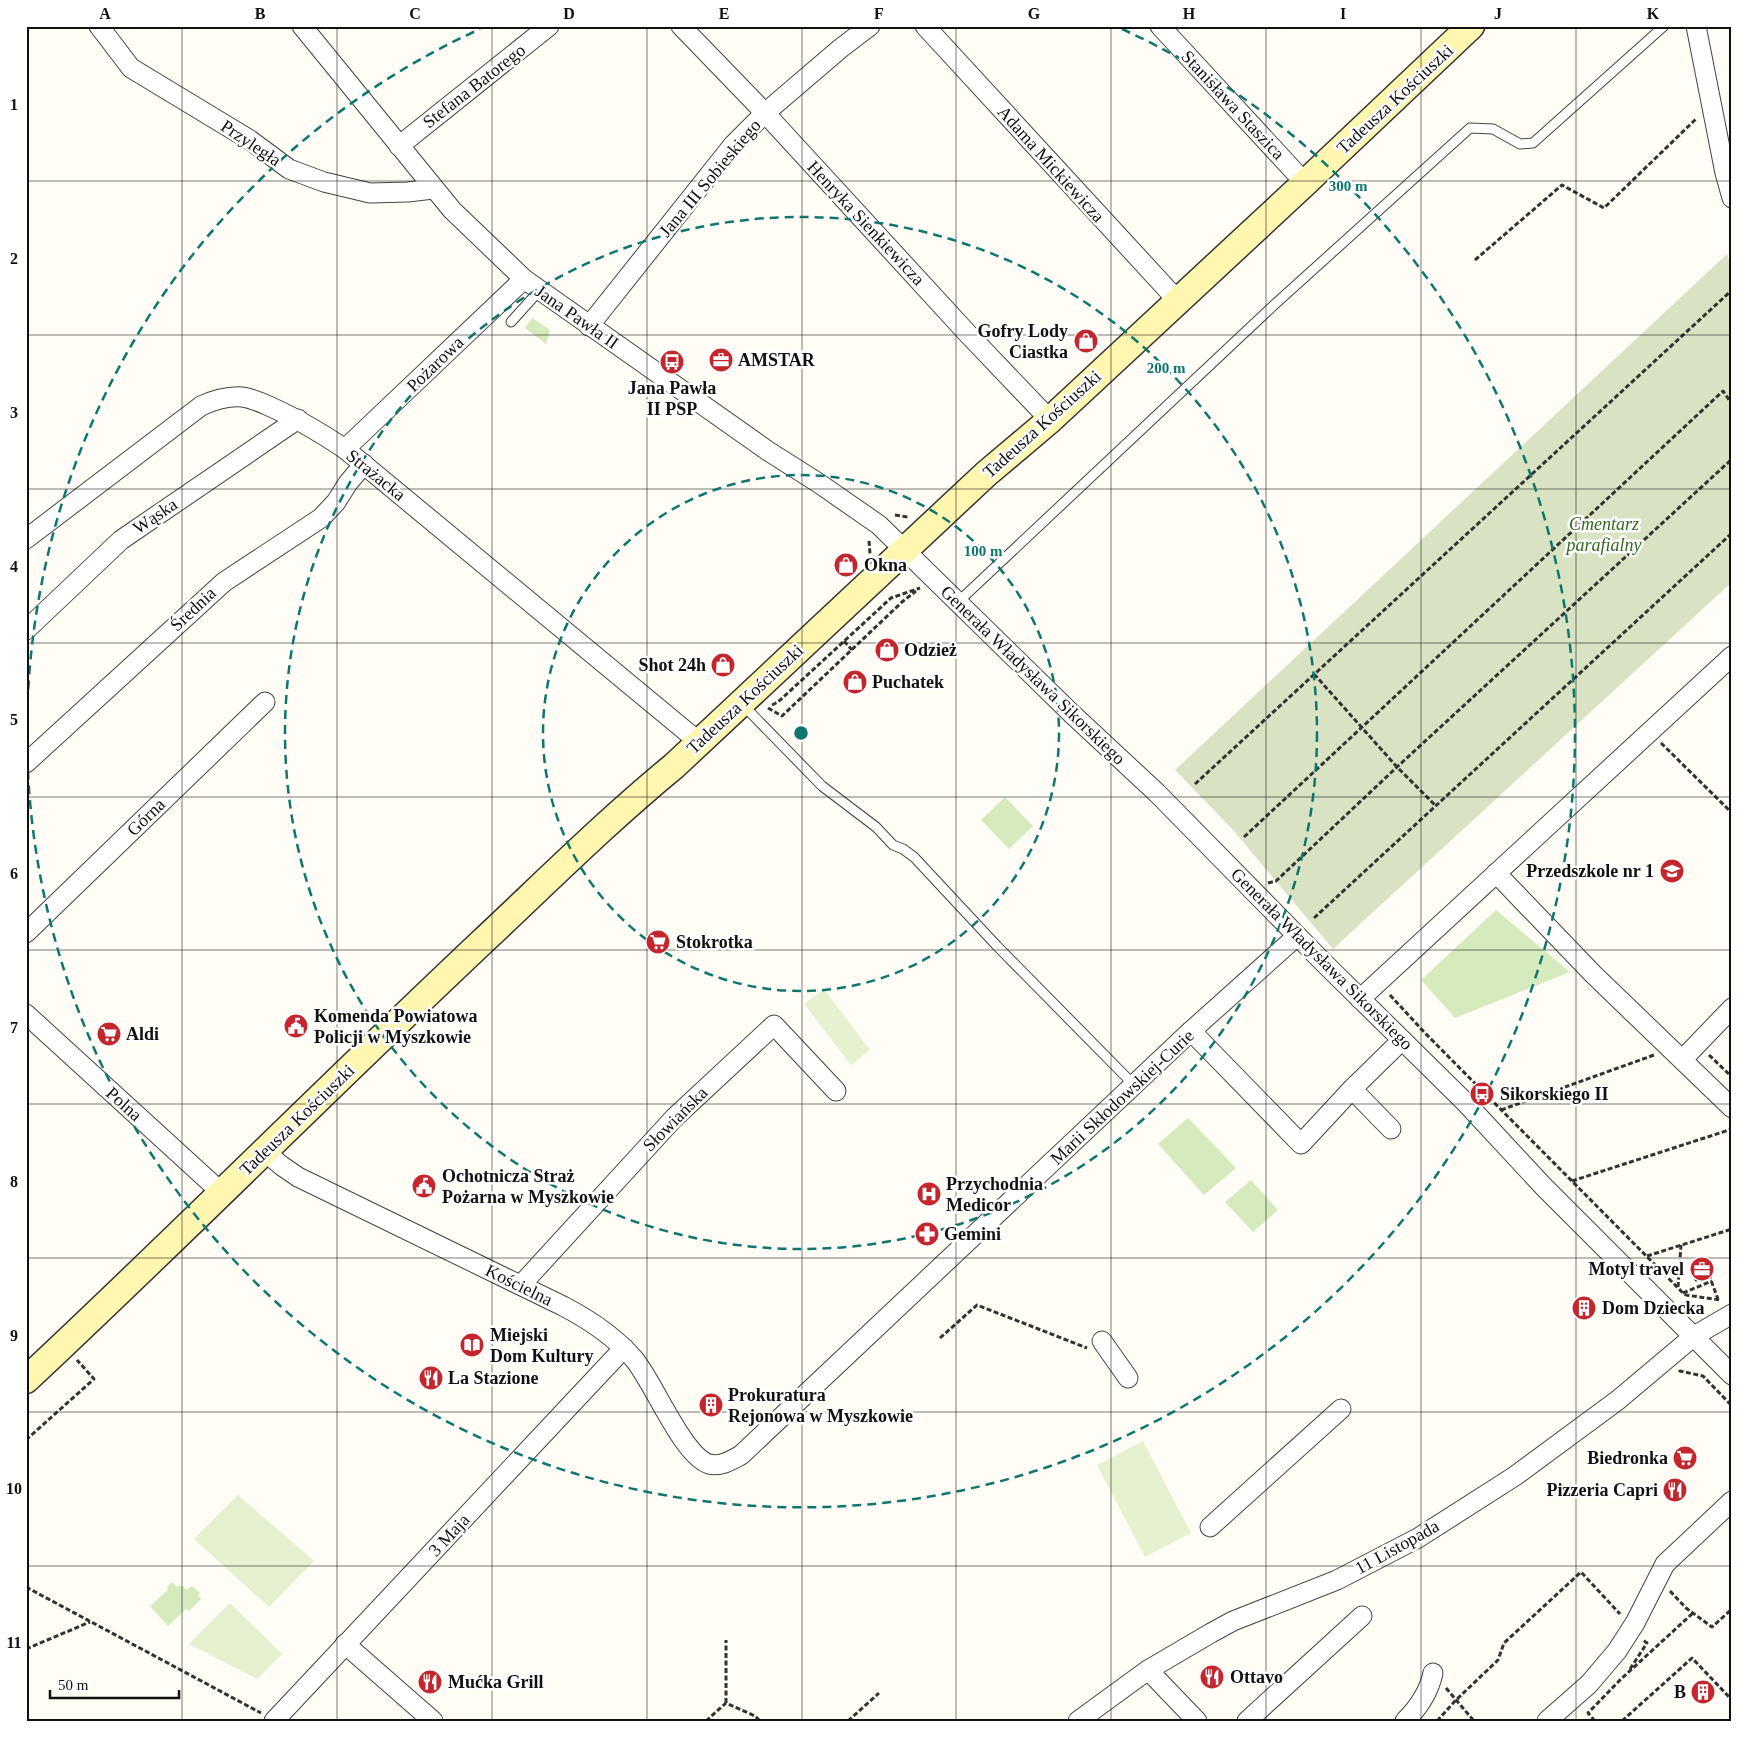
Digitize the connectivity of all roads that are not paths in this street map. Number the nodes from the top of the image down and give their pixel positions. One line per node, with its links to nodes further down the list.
1 (100, 26): 14 (street, Przyległa)
2 (302, 26): 12 (street, Jana Pawła II)
3 (549, 26): 12 (street, Stefana Batorego)
4 (681, 26): 11 (street, Henryka Sienkiewicza)
5 (870, 26): 11 (street, Jana III Sobieskiego)
6 (925, 26): 18 (street, Adama Mickiewicza)
7 (1160, 26): 13 (street, Stanisława Staszica)
8 (1471, 26): 13 (main road, Tadeusza Kościuszki)
9 (1664, 26): 27 (lane)
10 (1696, 26): 15 (street)
11 (765, 113): 20 (street, Jana III Sobieskiego); 22 (street, Henryka Sienkiewicza)
12 (399, 146): 14 (street, Jana Pawła II)
13 (1305, 184): 18 (main road, Tadeusza Kościuszki)
14 (433, 189): 16 (street, Jana Pawła II)
15 (1732, 198)
16 (524, 279): 17 (street, Jana Pawła II); 23 (street, Pożarowa)
17 (540, 290): 19 (lane); 20 (street, Jana Pawła II)
18 (1178, 301): 22 (main road, Tadeusza Kościuszki)
19 (511, 322)
20 (589, 326): 26 (street, Jana Pawła II)
21 (298, 419): 23 (street, Strażacka); 25 (street, Strażacka); 28 (street, Wąska)
22 (1050, 420): 26 (main road, Tadeusza Kościuszki)
23 (345, 449): 24 (street, Strażacka)
24 (364, 464): 32 (street, Strażacka); 33 (street, Średnia)
25 (26, 539)
26 (905, 550): 27 (street, Generała Władysława Sikorskiego); 31 (main road, Tadeusza Kościuszki)
27 (958, 602): 36 (street, Generała Władysława Sikorskiego)
28 (26, 630)
29 (1732, 656): 34 (street)
30 (265, 702): 35 (street, Górna)
31 (740, 702): 32 (main road, Tadeusza Kościuszki); 43 (lane)
32 (699, 742): 48 (main road, Tadeusza Kościuszki)
33 (26, 763)
34 (1496, 873): 37 (street); 42 (street)
35 (26, 933)
36 (1298, 936): 37 (street, Generała Władysława Sikorskiego); 40 (street, Marii Skłodowskiej-Curie)
37 (1360, 999): 41 (street, Generała Władysława Sikorskiego)
38 (1732, 1008): 42 (street)
39 (26, 1014): 49 (street, Polna)
40 (1191, 1031): 43 (street, Marii Skłodowskiej-Curie); 44 (street)
41 (1402, 1040): 44 (street); 52 (street, Generała Władysława Sikorskiego)
42 (1677, 1054): 46 (street)
43 (1135, 1086): 59 (street, Marii Skłodowskiej-Curie)
44 (1352, 1089): 47 (street)
45 (836, 1092): 50 (street, Słowiańska)
46 (1732, 1108)
47 (1391, 1129)
48 (265, 1152): 49 (main road, Tadeusza Kościuszki); 50 (street, Kościelna)
49 (222, 1193): 57 (main road, Tadeusza Kościuszki)
50 (521, 1286): 54 (street, Kościelna)
51 (1730, 1315): 52 (street, 11 Listopada)
52 (1694, 1336): 55 (street, Generała Władysława Sikorskiego); 64 (street, 11 Listopada)
53 (1097, 1345): 56 (street)
54 (624, 1348): 59 (street, Kościelna); 63 (street, 3 Maja)
55 (1732, 1375)
56 (1128, 1378)
57 (26, 1380)
58 (1341, 1410): 61 (street)
59 (728, 1462)
60 (1732, 1501): 72 (street)
61 (1210, 1526)
62 (1362, 1616): 70 (street)
63 (345, 1644): 66 (street, 3 Maja); 67 (street)
64 (1148, 1670): 68 (street, 11 Listopada); 69 (street)
65 (1433, 1673): 71 (street)
66 (274, 1720)
67 (433, 1721)
68 (1078, 1721)
69 (1197, 1721)
70 (1247, 1721)
71 (1405, 1721)
72 (1547, 1721)

